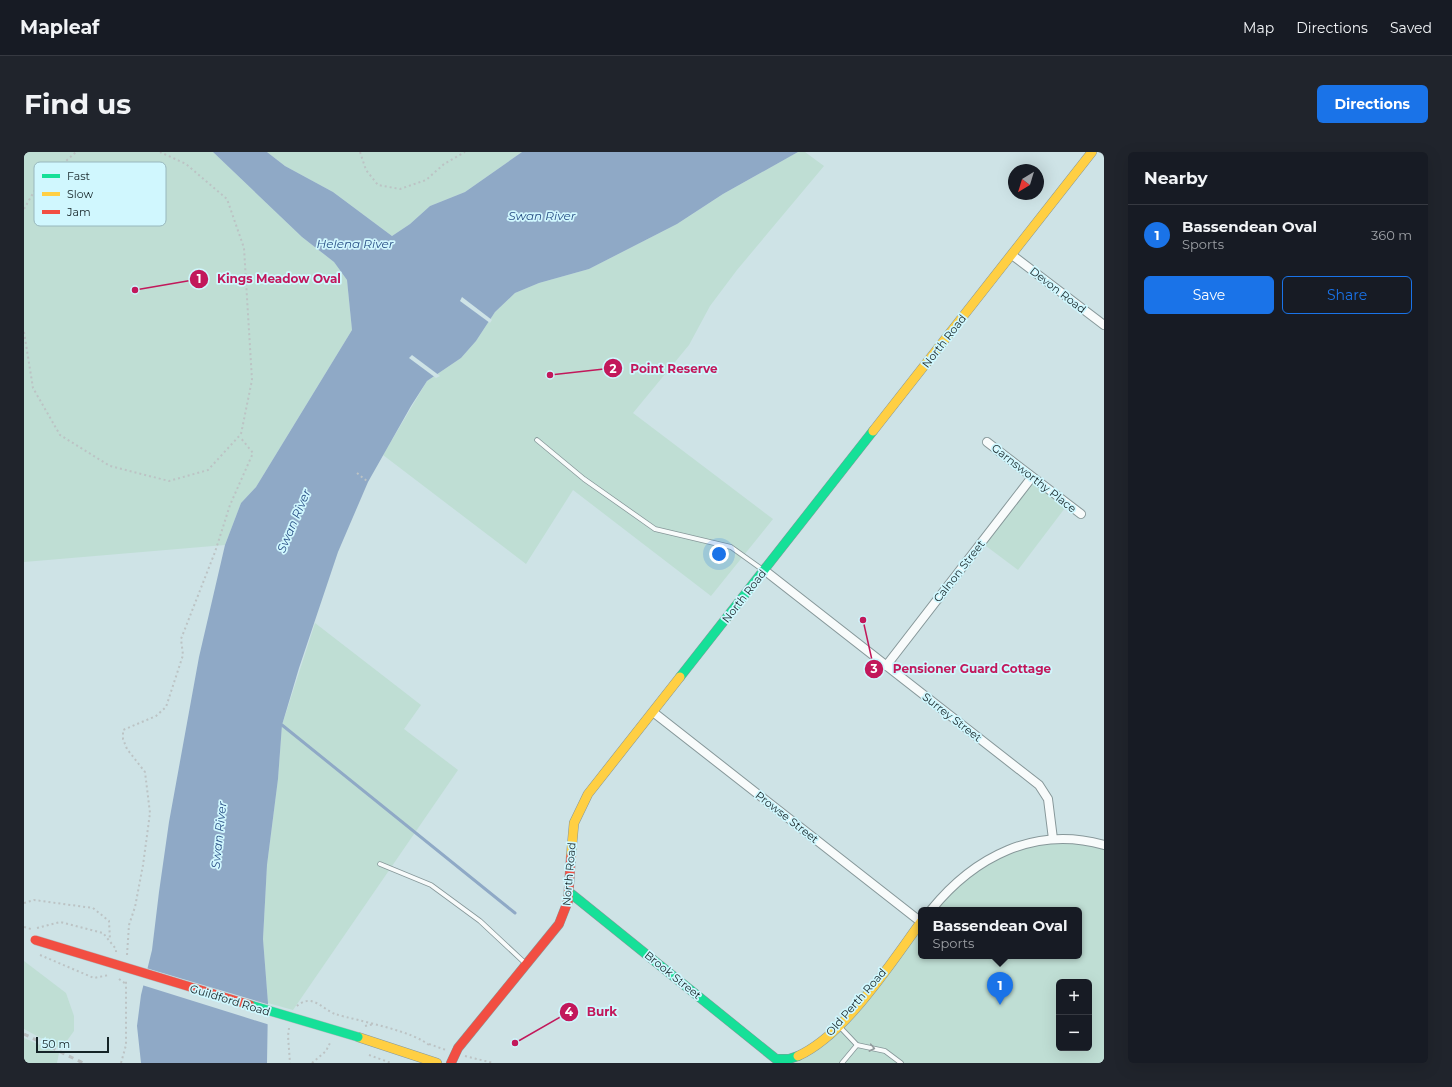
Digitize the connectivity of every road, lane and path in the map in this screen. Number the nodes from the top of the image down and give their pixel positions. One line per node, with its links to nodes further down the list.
1 (76, 152): 6 (path)
2 (160, 152): 11 (path)
3 (360, 152): 4 (path)
4 (465, 152)
5 (1092, 152): 9 (main road, North Road)
6 (65, 162)
7 (34, 192): 8 (path)
8 (24, 209)
9 (1012, 255): 10 (street, Devon Road); 19 (main road, North Road)
10 (1104, 325)
11 (24, 332)
12 (240, 437): 34 (path)
13 (537, 440): 19 (lane)
14 (987, 442): 16 (street, Garnsworthy Place)
15 (357, 473): 17 (path)
16 (1032, 477): 18 (street, Garnsworthy Place); 20 (street, Calnon Street)
17 (368, 482)
18 (1081, 514)
19 (764, 570): 20 (street, Surrey Street); 21 (main road, North Road)
20 (886, 666): 22 (street, Surrey Street)
21 (653, 712): 25 (main road, North Road); 28 (street, Prowse Street)
22 (1053, 839): 23 (street); 27 (street)
23 (1104, 845)
24 (380, 864): 35 (lane)
25 (569, 892): 35 (main road, North Road); 42 (main road, Brook Street)
26 (24, 904): 33 (path)
27 (934, 907)
28 (918, 920)
29 (918, 926): 38 (main road, Old Perth Road)
30 (24, 927): 31 (path)
31 (32, 930)
32 (24, 937): 45 (main road, Guildford Road, bridge)
33 (110, 941)
34 (127, 962)
35 (527, 964): 46 (main road, North Road)
36 (126, 977): 43 (path)
37 (374, 1024): 41 (path)
38 (839, 1026): 40 (lane); 42 (main road, Old Perth Road)
39 (332, 1040): 44 (path)
40 (858, 1045): 47 (lane); 48 (lane, one-way to 48)
41 (432, 1049)
42 (776, 1059)
43 (121, 1063)
44 (312, 1063)
45 (437, 1063)
46 (451, 1063)
47 (842, 1063)
48 (901, 1063)

